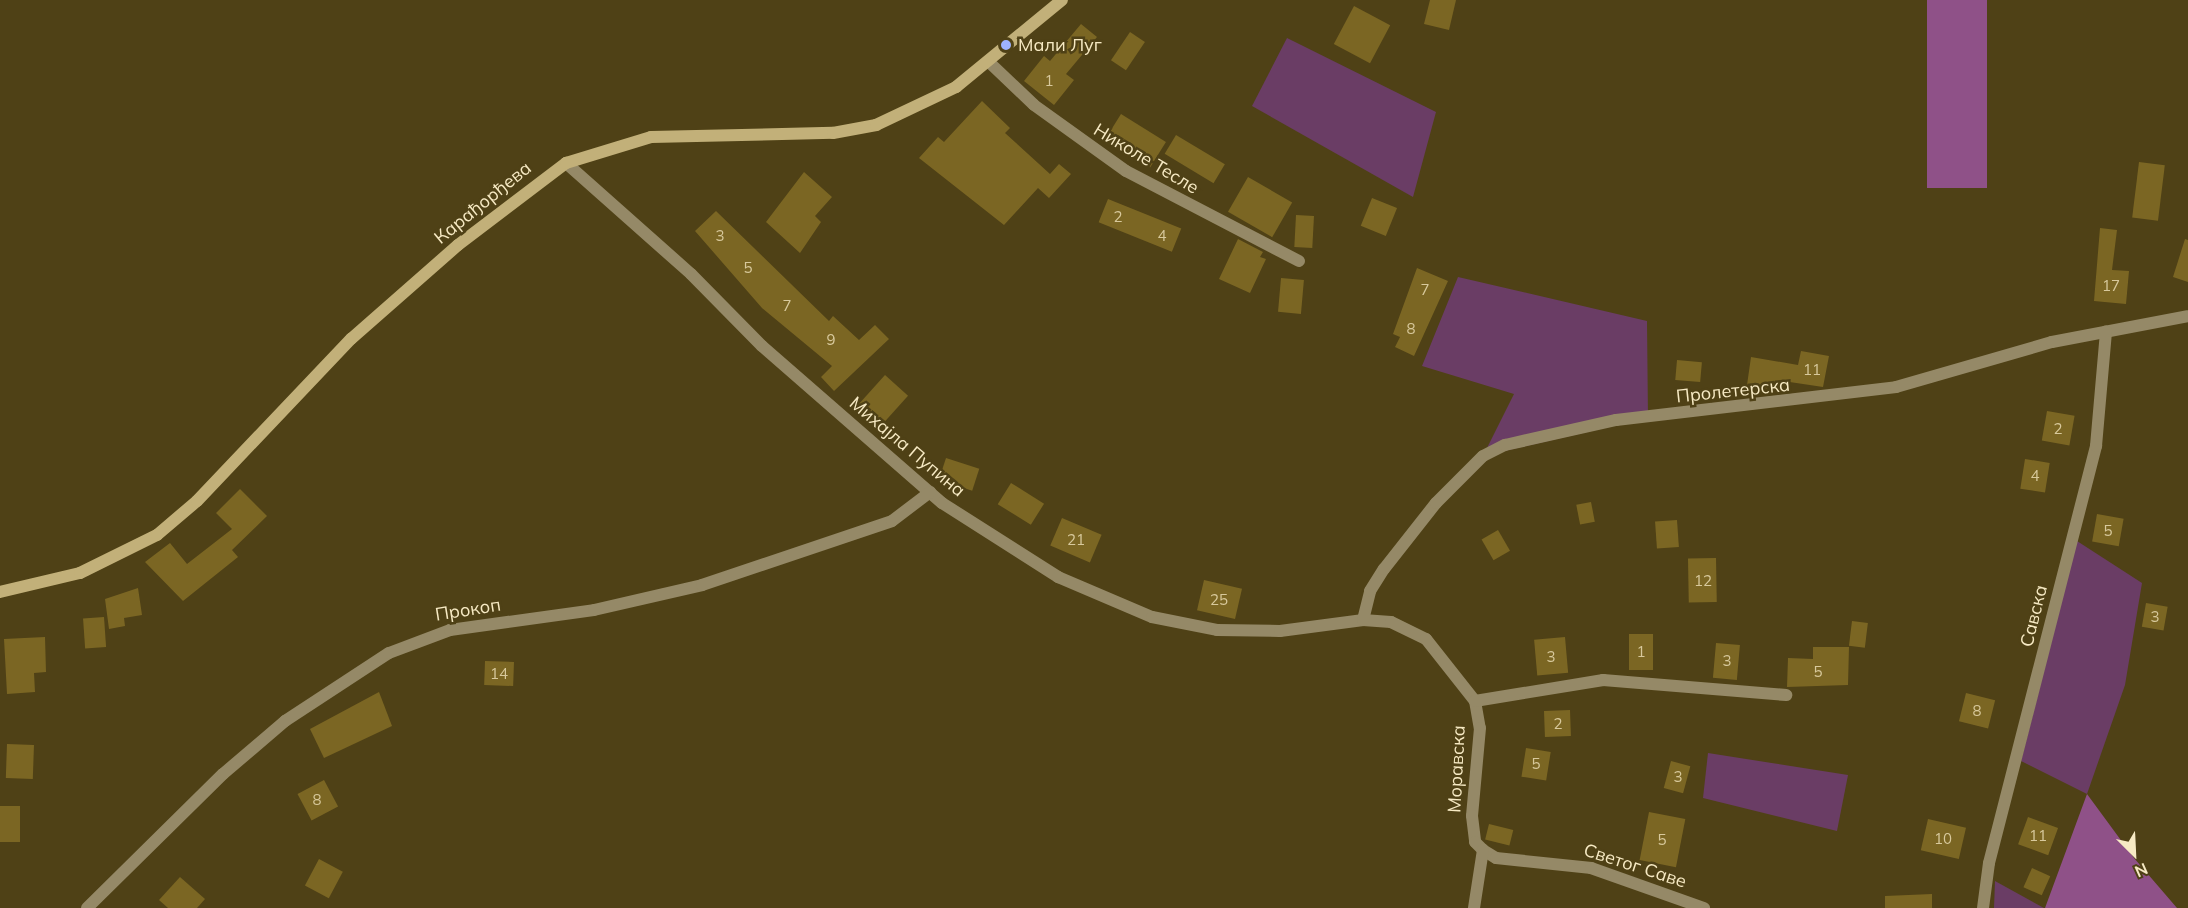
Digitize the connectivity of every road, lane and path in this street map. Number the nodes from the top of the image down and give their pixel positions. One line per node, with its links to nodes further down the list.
1 (1062, 0): 2 (street, Карађорђева)
2 (991, 64): 3 (street, Карађорђева); 4 (street, Николе Тесле)
3 (566, 163): 7 (street, Михајла Пупина); 8 (street, Карађорђева)
4 (1299, 261)
5 (2188, 316): 6 (street, Пролетерска)
6 (2106, 331): 9 (street, Пролетерска); 16 (street, Савска)
7 (930, 492): 9 (street, Михајла Пупина); 13 (street, Прокоп)
8 (0, 591)
9 (1363, 620): 11 (street, Моравска)
10 (1786, 695): 11 (street)
11 (1475, 701): 12 (street, Моравска)
12 (1484, 850): 14 (street); 15 (street, Светог Саве)
13 (87, 908)
14 (1474, 908)
15 (1704, 908)
16 (1983, 908)

